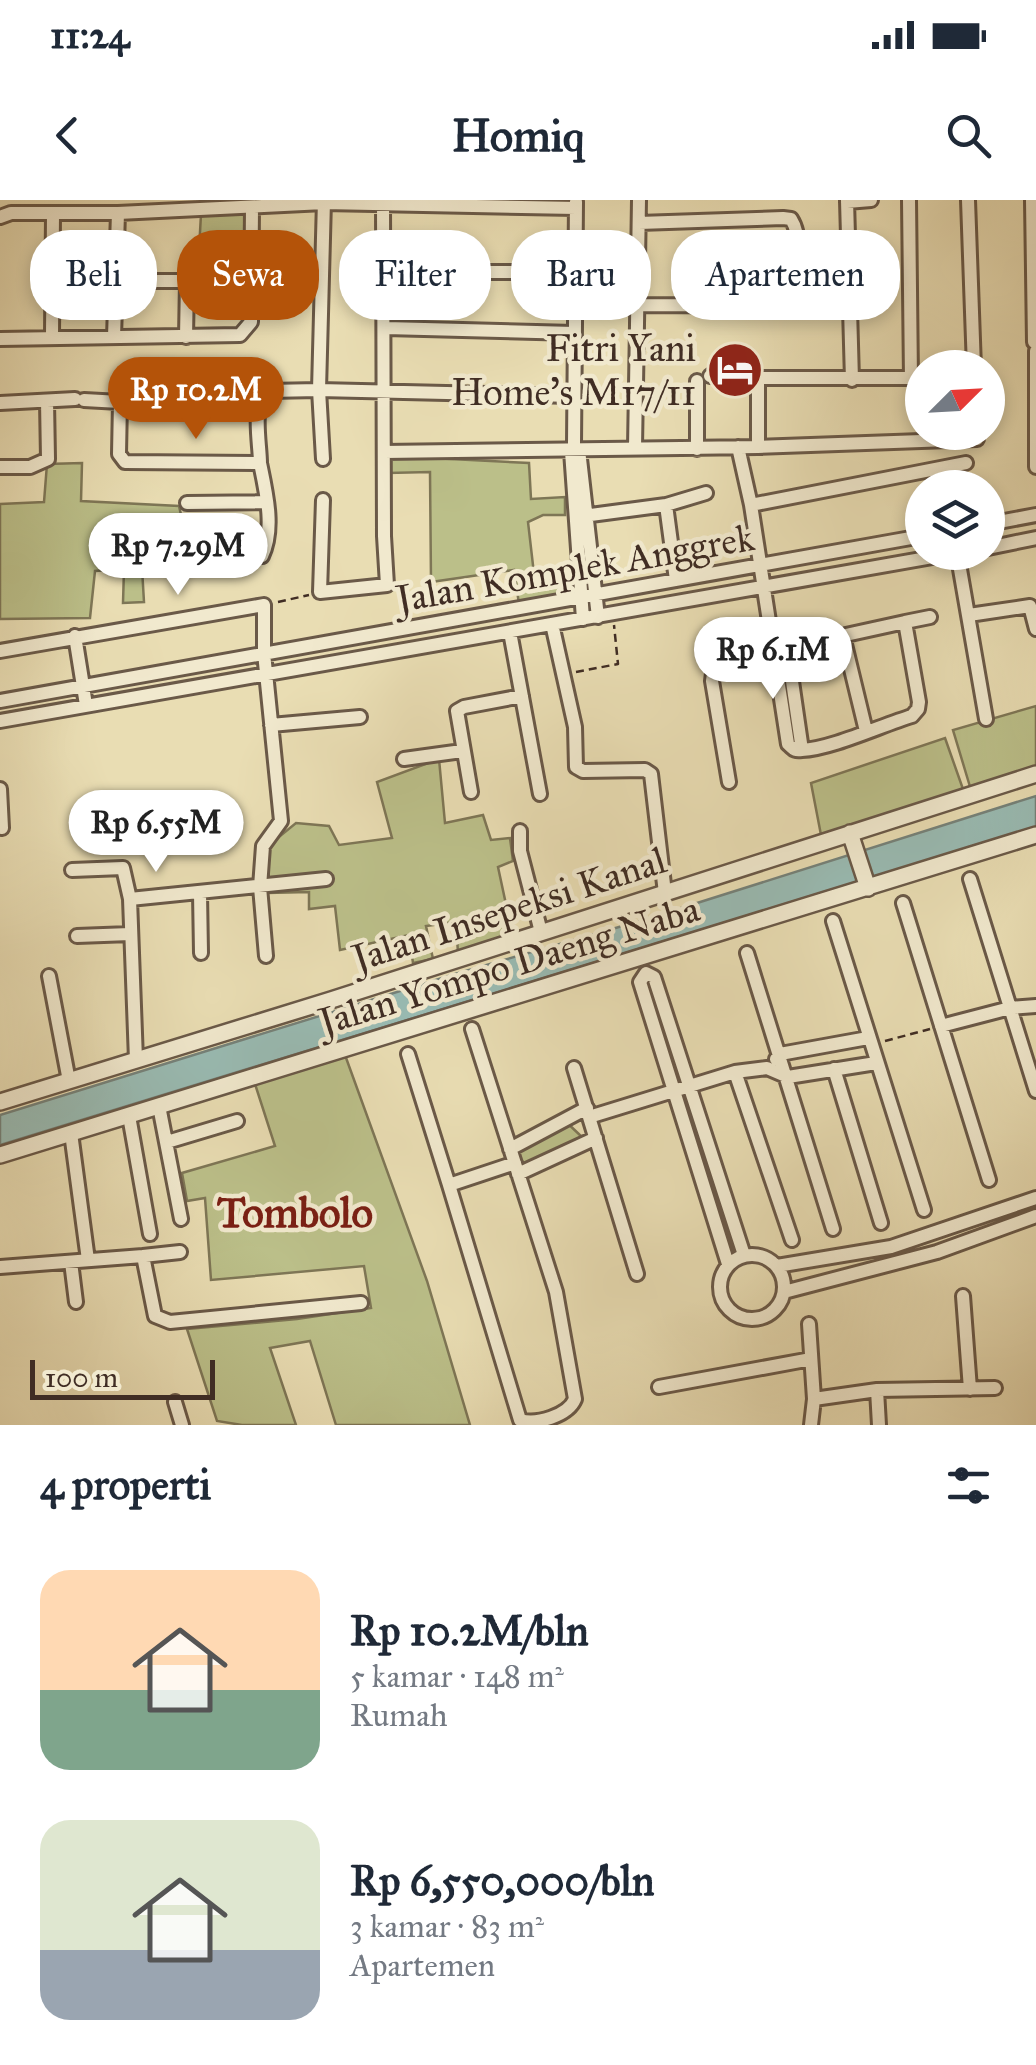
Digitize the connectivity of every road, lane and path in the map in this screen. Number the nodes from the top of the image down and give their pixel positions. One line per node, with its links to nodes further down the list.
1 (639, 200): 16 (street)
2 (870, 200): 7 (street)
3 (909, 200): 36 (street)
4 (968, 200): 37 (street)
5 (1032, 200): 35 (street)
6 (324, 201): 8 (street); 12 (street); 41 (street)
7 (847, 201): 40 (street)
8 (383, 202): 9 (street); 19 (street)
9 (444, 204): 10 (street)
10 (508, 204): 11 (street)
11 (576, 204): 20 (street)
12 (252, 208): 13 (street); 18 (street)
13 (118, 213): 14 (street); 17 (street)
14 (53, 214): 15 (street); 31 (street)
15 (0, 217)
16 (638, 223): 21 (street); 22 (street)
17 (118, 230)
18 (252, 230)
19 (384, 230)
20 (575, 230)
21 (638, 230)
22 (651, 305)
23 (115, 320): 32 (street)
24 (186, 320): 33 (street)
25 (251, 320): 33 (street)
26 (386, 320): 29 (street)
27 (574, 320): 30 (street)
28 (638, 320): 51 (street)
29 (386, 328): 30 (street); 42 (street)
30 (574, 333): 43 (street)
31 (52, 336): 32 (street); 34 (street)
32 (114, 337): 33 (street)
33 (186, 337)
34 (0, 339)
35 (1035, 348): 60 (street)
36 (916, 350)
37 (973, 350)
38 (758, 378): 40 (street); 50 (street); 52 (street)
39 (905, 378): 40 (street)
40 (852, 380)
41 (322, 390): 42 (street); 47 (street); 55 (street)
42 (383, 392): 43 (street); 54 (street)
43 (574, 396): 53 (street)
44 (48, 401): 45 (street); 46 (street); 58 (street)
45 (120, 402): 47 (street); 56 (street)
46 (0, 404)
47 (258, 406): 56 (street)
48 (905, 442): 50 (street)
49 (738, 447): 50 (street); 52 (street); 67 (street)
50 (758, 447)
51 (635, 448): 52 (street); 53 (street)
52 (697, 448)
53 (575, 449): 54 (street); 69 (street)
54 (384, 452): 80 (street)
55 (322, 459)
56 (260, 463): 64 (street)
57 (966, 463): 59 (street)
58 (0, 467)
59 (946, 467): 61 (street); 67 (street)
60 (1036, 467)
61 (946, 470)
62 (706, 493): 66 (street)
63 (323, 500): 80 (street)
64 (267, 502): 65 (street); 74 (street)
65 (187, 503)
66 (666, 505): 69 (street); 78 (street)
67 (750, 505): 76 (street)
68 (1036, 515): 70 (street)
69 (581, 516): 81 (street)
70 (1005, 521)
71 (1036, 538): 73 (street)
72 (905, 539): 76 (street, Jalan Komplek Anggrek)
73 (1005, 544)
74 (146, 559)
75 (905, 562): 79 (street, Jalan Komplek Anggrek)
76 (760, 565): 78 (street, Jalan Komplek Anggrek); 79 (street)
77 (961, 570): 85 (street)
78 (676, 580): 81 (street, Jalan Komplek Anggrek)
79 (764, 586): 84 (street, Jalan Komplek Anggrek); 96 (street)
80 (320, 592): 82 (path)
81 (588, 594): 86 (street); 88 (street); 98 (street, Jalan Komplek Anggrek)
82 (264, 605): 93 (street); 98 (street)
83 (1033, 605): 85 (street); 91 (street)
84 (613, 614): 86 (street, Jalan Komplek Anggrek); 100 (path)
85 (969, 614): 106 (street)
86 (598, 617): 88 (street, Jalan Komplek Anggrek)
87 (930, 617): 89 (street)
88 (582, 619): 90 (street, Jalan Komplek Anggrek)
89 (905, 622): 94 (street); 109 (street)
90 (552, 624): 92 (street, Jalan Komplek Anggrek); 100 (street)
91 (1036, 629)
92 (510, 632): 99 (street, Jalan Komplek Anggrek); 102 (street)
93 (75, 636): 97 (street); 101 (street)
94 (843, 636): 95 (street); 109 (street)
95 (787, 647): 96 (street); 110 (street)
96 (772, 650): 110 (street); 114 (street)
97 (0, 651)
98 (264, 653): 99 (street); 101 (street, Jalan Komplek Anggrek)
99 (267, 674): 104 (street, Jalan Komplek Anggrek); 108 (street)
100 (562, 674): 128 (street)
101 (83, 686): 103 (street, Jalan Komplek Anggrek); 104 (street)
102 (522, 696): 111 (street); 117 (street)
103 (0, 701)
104 (86, 704): 107 (street, Jalan Komplek Anggrek)
105 (360, 718): 108 (street)
106 (986, 719)
107 (0, 721)
108 (271, 725): 125 (street)
109 (866, 730): 110 (street)
110 (802, 750)
111 (462, 751): 112 (street); 116 (street)
112 (404, 759)
113 (1036, 774): 120 (street, Jalan Insepeksi Kanal)
114 (728, 782)
115 (0, 789): 118 (street)
116 (471, 792)
117 (540, 794)
118 (2, 828)
119 (520, 831): 132 (street)
120 (850, 833): 126 (street); 128 (street, Jalan Insepeksi Kanal)
121 (1036, 835): 126 (street, Jalan Yompo Daeng Naba)
122 (72, 870): 129 (street)
123 (326, 879): 125 (street)
124 (970, 879): 140 (street)
125 (260, 887): 127 (street); 137 (street)
126 (868, 888): 158 (street, Jalan Yompo Daeng Naba)
127 (200, 892): 129 (street); 136 (street)
128 (665, 892): 132 (street, Jalan Insepeksi Kanal)
129 (130, 899): 133 (street)
130 (902, 903): 141 (street)
131 (833, 920): 143 (street)
132 (542, 932): 146 (street, Jalan Insepeksi Kanal)
133 (130, 934): 134 (street); 146 (street)
134 (77, 936)
135 (746, 952): 145 (street)
136 (202, 953)
137 (266, 956)
138 (49, 976): 153 (street)
139 (1036, 1006): 140 (street)
140 (1010, 1008): 141 (street); 156 (street)
141 (941, 1026): 143 (path); 167 (street)
142 (472, 1029): 166 (street)
143 (869, 1041): 145 (street); 147 (street)
144 (408, 1054): 168 (street)
145 (780, 1054): 149 (street); 152 (street)
146 (136, 1060): 153 (street, Jalan Insepeksi Kanal)
147 (876, 1063): 150 (street); 171 (street)
148 (574, 1068): 159 (street)
149 (767, 1068): 151 (street); 152 (street)
150 (834, 1070): 152 (street); 174 (street)
151 (736, 1072): 154 (street); 177 (street)
152 (788, 1077): 175 (street)
153 (69, 1080): 157 (street, Jalan Insepeksi Kanal)
154 (692, 1086): 155 (street); 155 (street); 179 (street)
155 (674, 1091): 159 (street); 183 (street)
156 (1036, 1092)
157 (0, 1102)
158 (159, 1106): 160 (street, Jalan Yompo Daeng Naba); 164 (street)
159 (588, 1112): 163 (street); 166 (street)
160 (129, 1116): 162 (street, Jalan Yompo Daeng Naba); 176 (street)
161 (237, 1121): 164 (street)
162 (71, 1133): 165 (street, Jalan Yompo Daeng Naba); 181 (street)
163 (596, 1138): 166 (street); 186 (street)
164 (167, 1142): 173 (street)
165 (0, 1154)
166 (514, 1162): 168 (street); 168 (street)
167 (989, 1180)
168 (450, 1185)
169 (1036, 1198): 170 (street)
170 (1018, 1203): 172 (street); 184 (street)
171 (924, 1210)
172 (1030, 1217): 187 (street)
173 (181, 1219)
174 (881, 1222)
175 (833, 1229)
176 (150, 1234)
177 (792, 1240)
178 (180, 1252): 180 (street)
179 (744, 1255): 183 (street); 184 (street)
180 (144, 1256): 181 (street); 190 (street)
181 (88, 1260): 182 (street)
182 (71, 1262): 185 (street); 189 (street)
183 (728, 1264): 187 (street)
184 (778, 1266): 187 (street)
185 (0, 1267)
186 (637, 1274)
187 (784, 1292)
188 (963, 1296): 195 (street)
189 (76, 1302)
190 (361, 1303)
191 (809, 1324): 192 (street)
192 (811, 1360): 193 (street); 197 (street)
193 (659, 1387)
194 (995, 1388): 195 (street)
195 (970, 1389): 196 (street)
196 (877, 1390): 197 (street); 201 (street)
197 (814, 1399): 200 (street)
198 (175, 1402): 199 (street)
199 (182, 1425)
200 (811, 1425)
201 (879, 1425)

